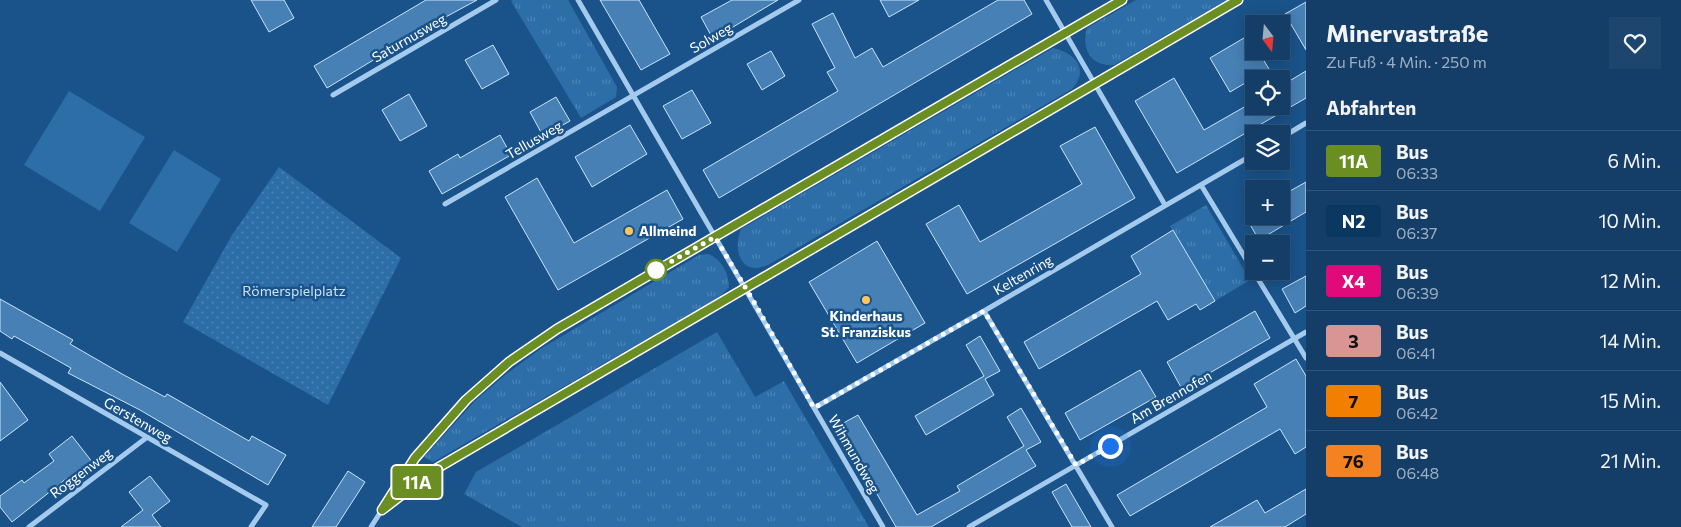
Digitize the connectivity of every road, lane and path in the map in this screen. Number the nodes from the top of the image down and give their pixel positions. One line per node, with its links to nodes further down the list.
1 (496, 0): 9 (street, Saturnusweg)
2 (578, 0): 10 (street, Wihmundweg)
3 (799, 0): 10 (street, Solweg)
4 (1046, 0): 7 (street)
5 (1122, 0): 7 (street)
6 (1238, 0): 8 (street)
7 (1065, 33): 8 (street); 17 (street)
8 (1095, 84): 16 (street); 18 (street)
9 (333, 95)
10 (634, 96): 15 (street, Tellusweg); 17 (street, Wihmundweg)
11 (1306, 123): 12 (street)
12 (1290, 133)
13 (1245, 159): 14 (street, Keltenring)
14 (1201, 185): 16 (street, Keltenring); 21 (street)
15 (445, 204)
16 (1165, 206): 19 (street, Keltenring)
17 (715, 237): 18 (street, Wihmundweg); 28 (street)
18 (746, 287): 25 (street, Wihmundweg); 28 (street)
19 (984, 311): 25 (street, Keltenring); 27 (street)
20 (1306, 332): 21 (street, Am Brennofen)
21 (1295, 338): 23 (street); 27 (street, Am Brennofen)
22 (3, 354): 24 (street); 26 (street, Gerstenweg)
23 (1306, 358)
24 (0, 360)
25 (814, 408): 32 (street, Wihmundweg)
26 (146, 438): 29 (street, Roggenweg); 30 (street, Gerstenweg)
27 (1076, 465): 33 (street, Am Brennofen); 34 (street)
28 (382, 510): 31 (street)
29 (29, 527)
30 (251, 527)
31 (371, 527)
32 (883, 527)
33 (969, 527)
34 (1112, 527)

